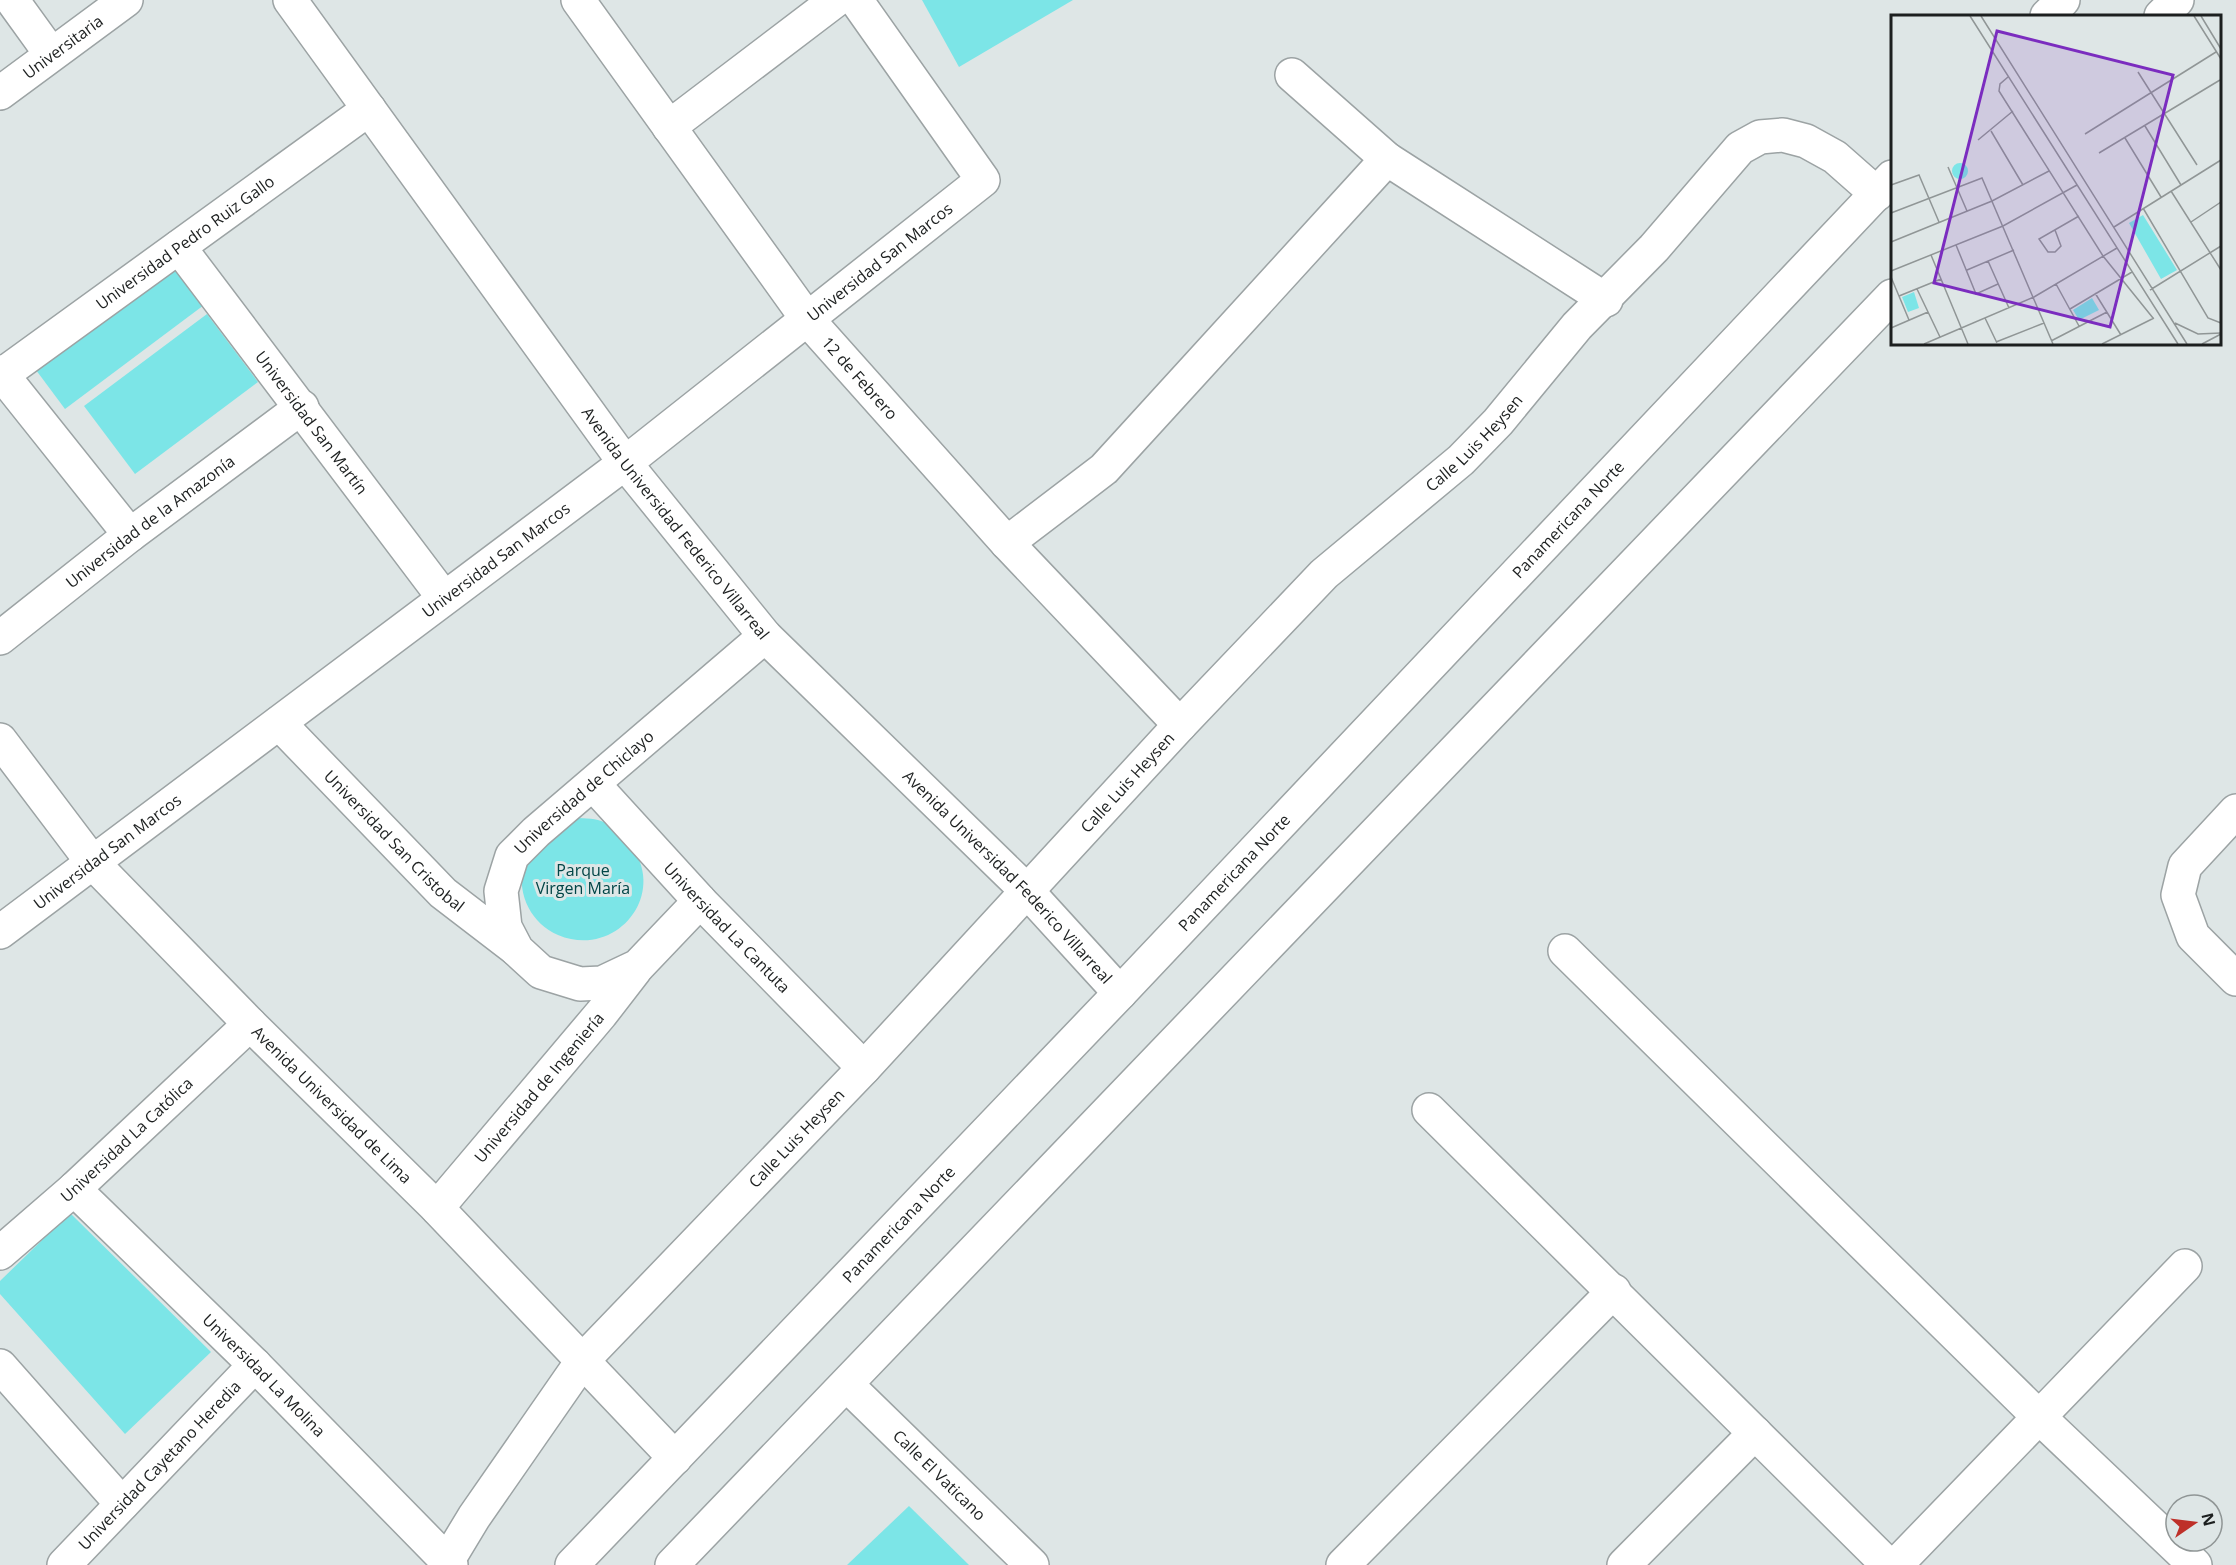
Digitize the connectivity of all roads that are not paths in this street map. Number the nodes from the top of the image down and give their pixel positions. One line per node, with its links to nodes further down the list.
1 (12, 0): 11 (main road)
2 (126, 0): 11 (main road, Universitaria)
3 (290, 0): 14 (main road, Avenida Universidad Federico Villarreal)
4 (578, 0): 15 (main road, 12 de Febrero)
5 (836, 0): 15 (main road)
6 (856, 0): 21 (main road, Universidad San Marcos)
7 (2063, 0): 9 (main road)
8 (2177, 0): 10 (main road)
9 (2048, 15)
10 (2162, 15)
11 (51, 54): 13 (main road, Universitaria)
12 (1292, 75): 16 (main road)
13 (0, 93)
14 (369, 109): 18 (main road, Universidad Pedro Ruiz Gallo); 24 (main road, Avenida Universidad Federico Villarreal)
15 (669, 127): 21 (main road, 12 de Febrero)
16 (1387, 159): 20 (main road); 26 (main road)
17 (1885, 185): 20 (main road, Calle Luis Heysen); 43 (main road, Panamericana Norte)
18 (179, 247): 22 (main road, Universidad Pedro Ruiz Gallo); 23 (main road, Universidad San Martín)
19 (1891, 298): 55 (main road)
20 (1606, 300): 31 (main road, Calle Luis Heysen)
21 (808, 320): 24 (main road, Universidad San Marcos); 26 (main road, 12 de Febrero)
22 (1, 373): 25 (main road)
23 (302, 407): 25 (main road, Universidad de la Amazonía); 27 (main road, Universidad San Martín)
24 (625, 463): 27 (main road, Universidad San Marcos); 28 (main road, Avenida Universidad Federico Villarreal)
25 (130, 535): 29 (main road, Universidad de la Amazonía)
26 (1007, 543): 31 (main road, 12 de Febrero)
27 (444, 598): 30 (main road, Universidad San Marcos)
28 (765, 636): 33 (main road, Universidad de Chiclayo); 36 (main road, Avenida Universidad Federico Villarreal)
29 (0, 638)
30 (279, 723): 35 (main road, Universidad San Marcos); 39 (main road, Universidad San Cristobal)
31 (1180, 725): 36 (main road, Calle Luis Heysen)
32 (0, 740): 35 (main road, Avenida Universidad de Lima)
33 (594, 785): 37 (main road, Universidad La Cantuta); 39 (main road, Universidad de Chiclayo)
34 (2236, 811): 42 (main road)
35 (93, 863): 38 (main road, Universidad San Marcos); 44 (main road, Avenida Universidad de Lima)
36 (1027, 891): 43 (main road, Avenida Universidad Federico Villarreal); 45 (main road, Calle Luis Heysen)
37 (700, 901): 41 (main road, Universidad de Chiclayo); 45 (main road, Universidad La Cantuta)
38 (0, 932)
39 (517, 950): 41 (main road, Universidad de Chiclayo)
40 (1565, 951): 56 (main road)
41 (638, 966): 48 (main road, Universidad de Ingeniería)
42 (2236, 979)
43 (1120, 993): 58 (main road, Panamericana Norte)
44 (250, 1024): 47 (main road, Universidad La Católica); 48 (main road, Avenida Universidad de Lima)
45 (864, 1068): 52 (main road, Calle Luis Heysen)
46 (1429, 1110): 51 (main road)
47 (74, 1189): 49 (main road, Universidad La Católica); 53 (main road, Universidad La Molina)
48 (437, 1208): 52 (main road, Avenida Universidad de Lima)
49 (0, 1253)
50 (2186, 1266): 56 (main road)
51 (1614, 1291): 57 (main road); 65 (main road)
52 (583, 1360): 58 (main road, Avenida Universidad de Lima); 60 (main road, Calle Luis Heysen)
53 (255, 1365): 59 (main road, Universidad Cayetano Heredia); 60 (main road, Universidad La Molina)
54 (0, 1366): 59 (main road)
55 (847, 1385): 63 (main road); 64 (main road, Calle El Vaticano)
56 (2039, 1417): 68 (main road); 69 (main road)
57 (1755, 1433): 66 (main road); 67 (main road)
58 (675, 1458): 62 (main road, Panamericana Norte)
59 (122, 1504): 61 (main road, Universidad Cayetano Heredia)
60 (448, 1564)
61 (64, 1565)
62 (573, 1565)
63 (672, 1565)
64 (1032, 1565)
65 (1343, 1565)
66 (1624, 1565)
67 (1888, 1565)
68 (1896, 1565)
69 (2195, 1565)

